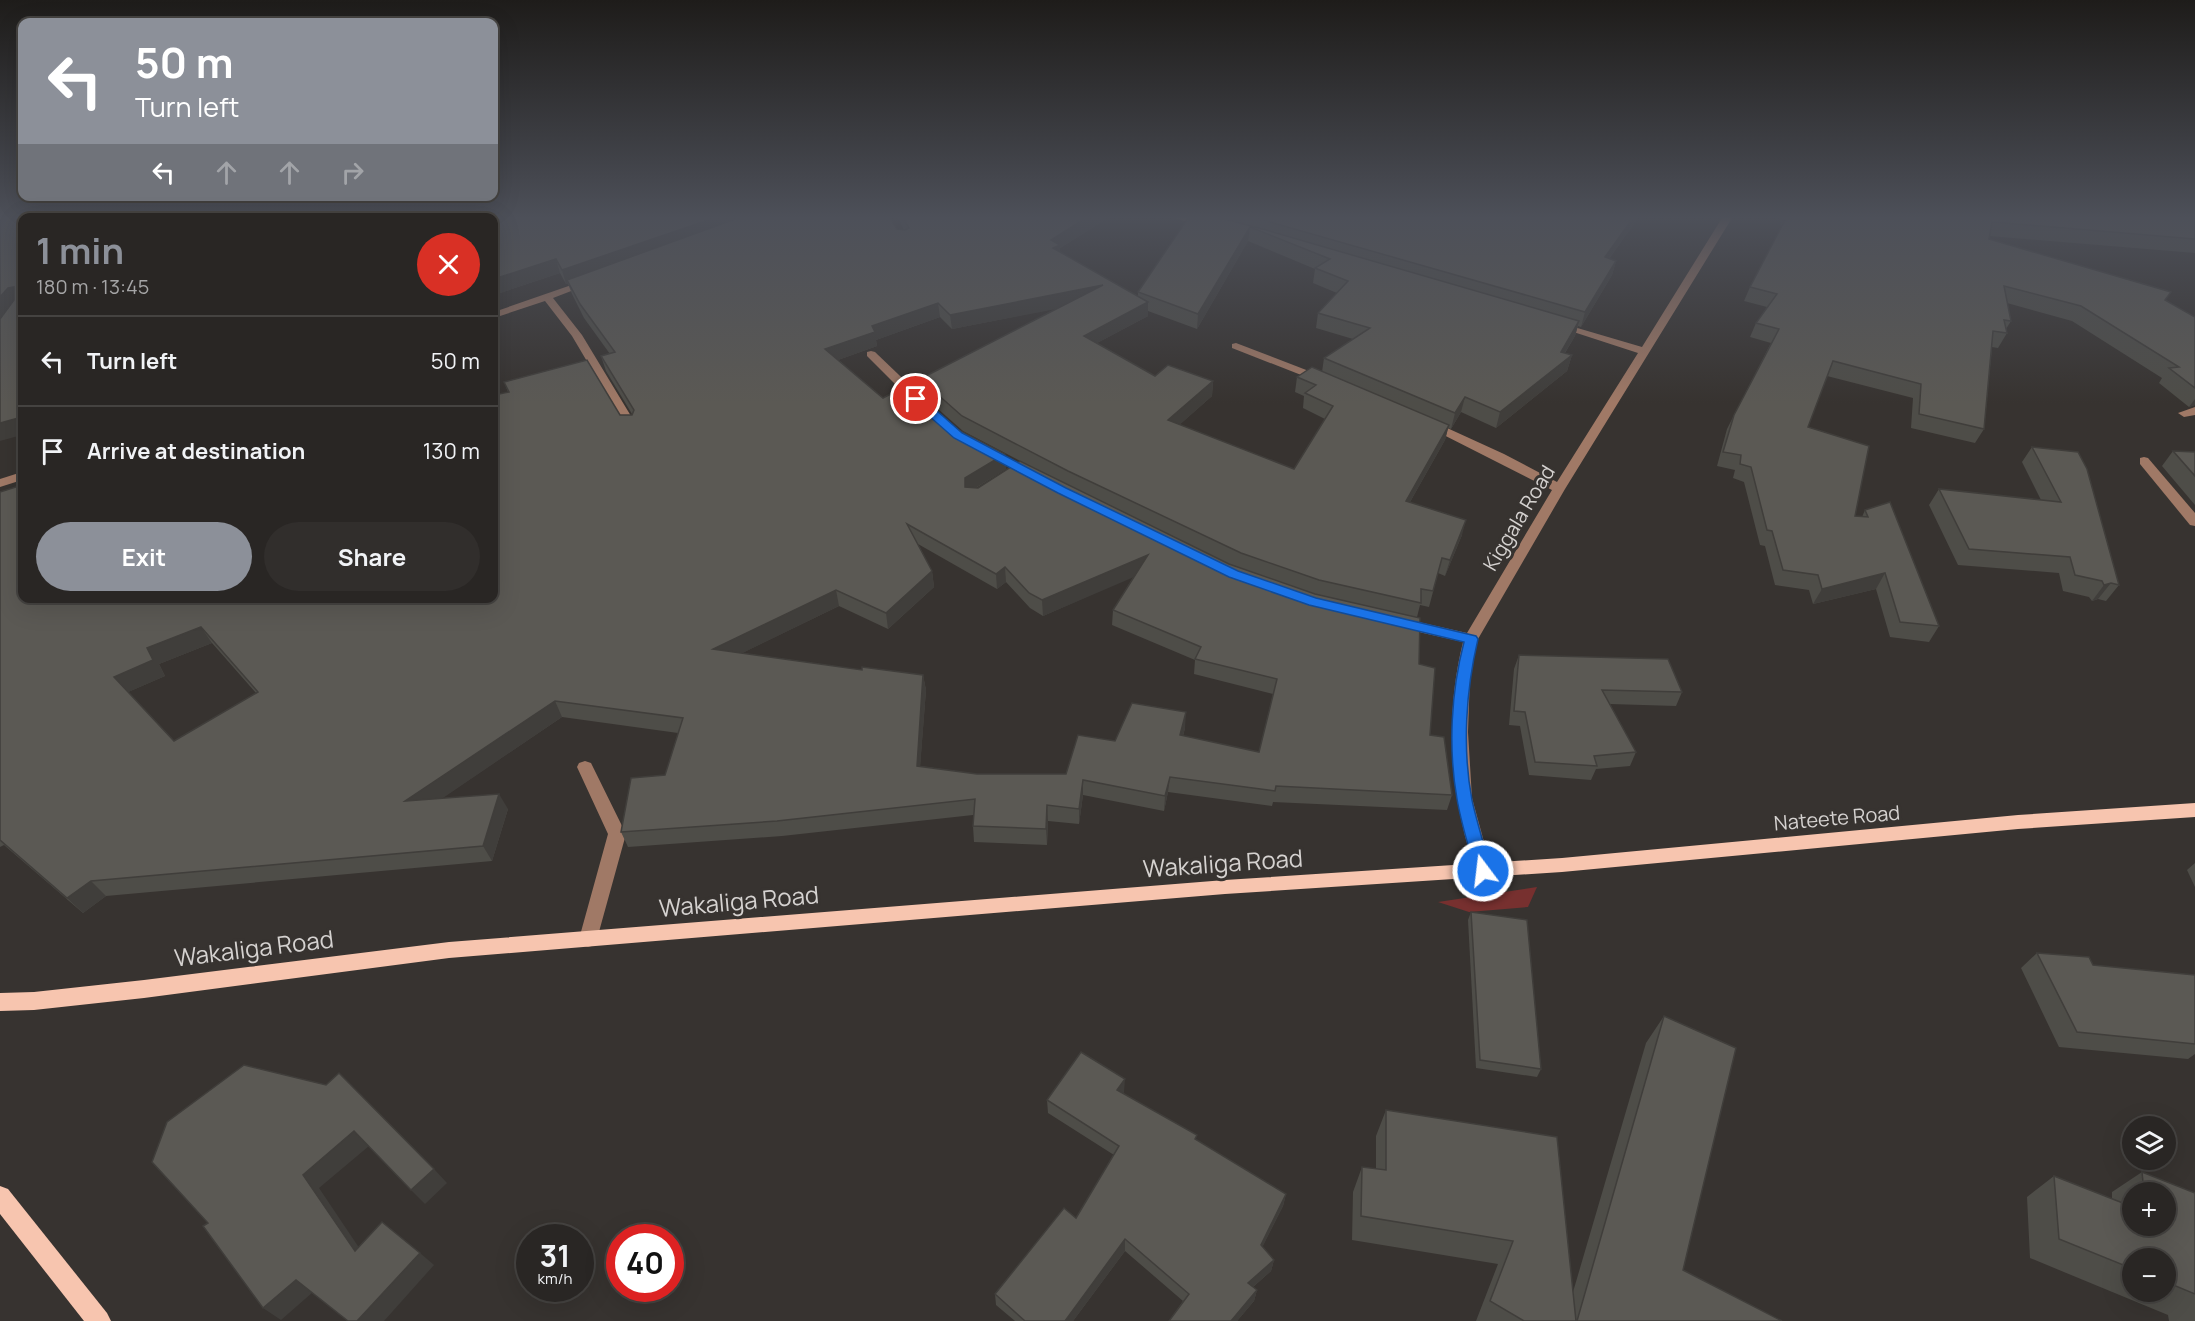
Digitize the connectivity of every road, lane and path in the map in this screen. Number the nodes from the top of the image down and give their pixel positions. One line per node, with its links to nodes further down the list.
1 (595, 280): 3 (street)
2 (1689, 280): 7 (street, Kiggala Road)
3 (547, 297): 4 (street); 12 (street)
4 (498, 314)
5 (1550, 323): 7 (street)
6 (1236, 346): 9 (street)
7 (1644, 351): 16 (street, Kiggala Road)
8 (871, 354): 10 (street)
9 (1331, 383)
10 (931, 413)
11 (1418, 420): 16 (street)
12 (631, 426)
13 (2144, 461): 17 (street)
14 (18, 477): 15 (street)
15 (1, 481)
16 (1559, 489): 19 (street, Kiggala Road)
17 (2195, 522)
18 (1392, 621): 19 (street)
19 (1471, 639): 22 (street, Kiggala Road)
20 (585, 767): 23 (street)
21 (2195, 810): 22 (main road, Nateete Road)
22 (1483, 871): 23 (main road, Wakaliga Road)
23 (588, 939): 24 (main road, Wakaliga Road)
24 (0, 1002)
25 (0, 1197): 26 (main road)
26 (99, 1321)

